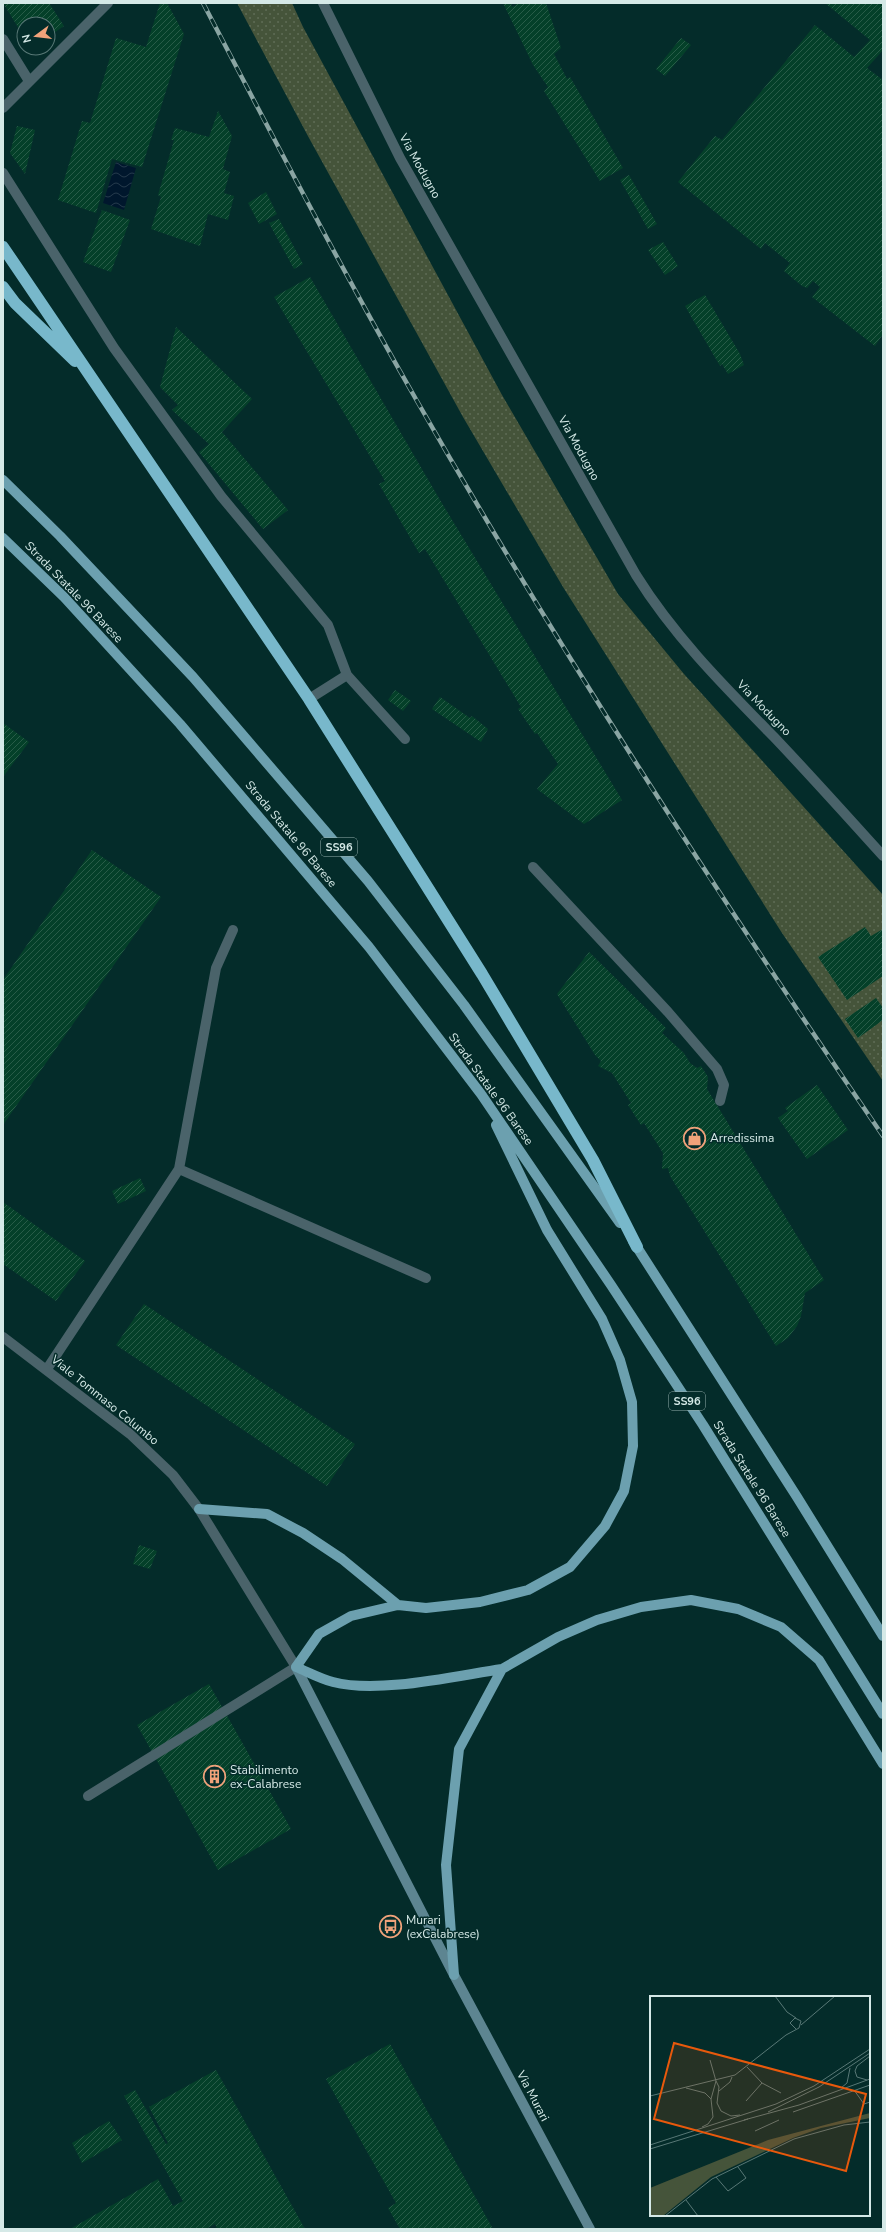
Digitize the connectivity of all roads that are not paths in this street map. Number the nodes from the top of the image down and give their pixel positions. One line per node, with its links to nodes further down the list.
1 (108, 3): 4 (street)
2 (323, 3): 15 (street, Via Modugno)
3 (3, 39): 4 (street)
4 (29, 81): 5 (street)
5 (3, 108)
6 (3, 173): 12 (street)
7 (3, 247): 9 (highway)
8 (3, 287): 9 (highway)
9 (93, 379): 13 (highway)
10 (3, 480): 21 (main road, SS96)
11 (3, 538): 18 (main road, Strada Statale 96 Barese / SS96)
12 (347, 675): 13 (street); 14 (street)
13 (309, 699): 21 (highway)
14 (406, 739)
15 (883, 856)
16 (533, 867): 19 (street)
17 (233, 930): 20 (street)
18 (481, 1094): 26 (main road); 30 (main road, Strada Statale 96 Barese / SS96)
19 (720, 1102)
20 (179, 1169): 22 (street); 24 (street)
21 (637, 1247): 27 (main road, SS96)
22 (426, 1278)
23 (3, 1337): 24 (street, Viale Tommaso Columbo)
24 (47, 1369): 25 (street, Viale Tommaso Columbo)
25 (199, 1509): 26 (main road); 28 (street, Viale Tommaso Columbo)
26 (398, 1605): 28 (main road)
27 (883, 1636)
28 (296, 1668): 29 (main road); 32 (street); 33 (street, Via Murari)
29 (502, 1669): 31 (main road); 33 (main road)
30 (883, 1714)
31 (883, 1764)
32 (88, 1796)
33 (454, 1975): 34 (street, Via Murari)
34 (590, 2229)

